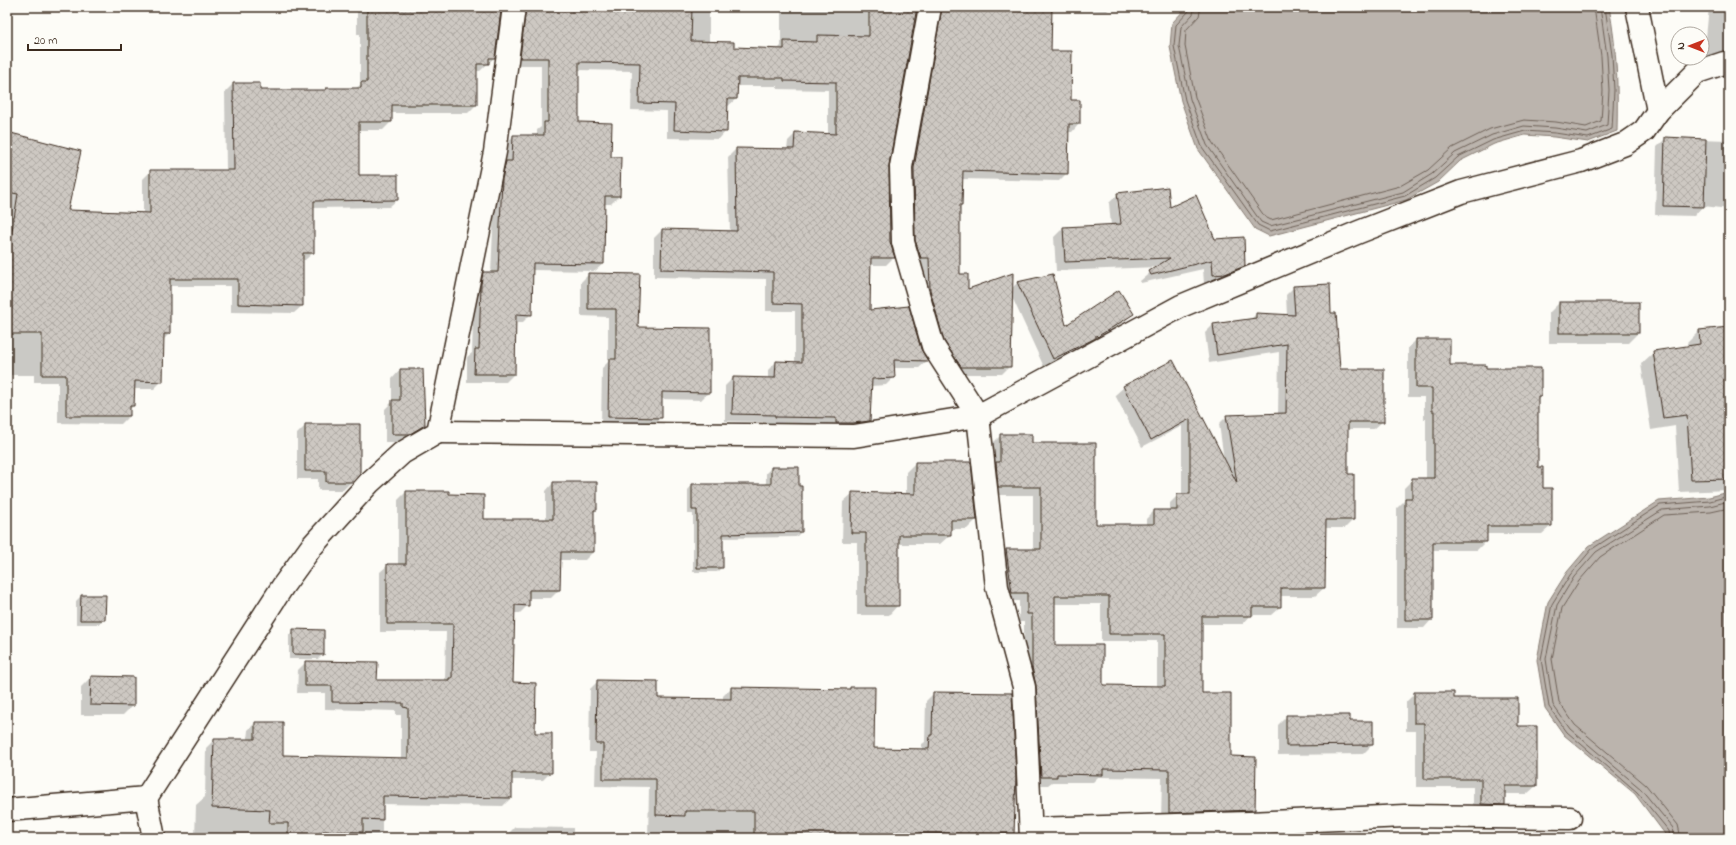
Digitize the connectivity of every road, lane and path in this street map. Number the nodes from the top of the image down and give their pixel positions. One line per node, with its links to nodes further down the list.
1 (514, 7): 7 (street)
2 (930, 7): 6 (street)
3 (1637, 7): 5 (street)
4 (1729, 64): 5 (street)
5 (1658, 111): 6 (street)
6 (978, 416): 7 (street); 12 (street)
7 (438, 432): 8 (street)
8 (146, 798): 9 (street); 13 (street)
9 (7, 810)
10 (1570, 818): 11 (street)
11 (1250, 831): 12 (street)
12 (1031, 834)
13 (154, 838)

